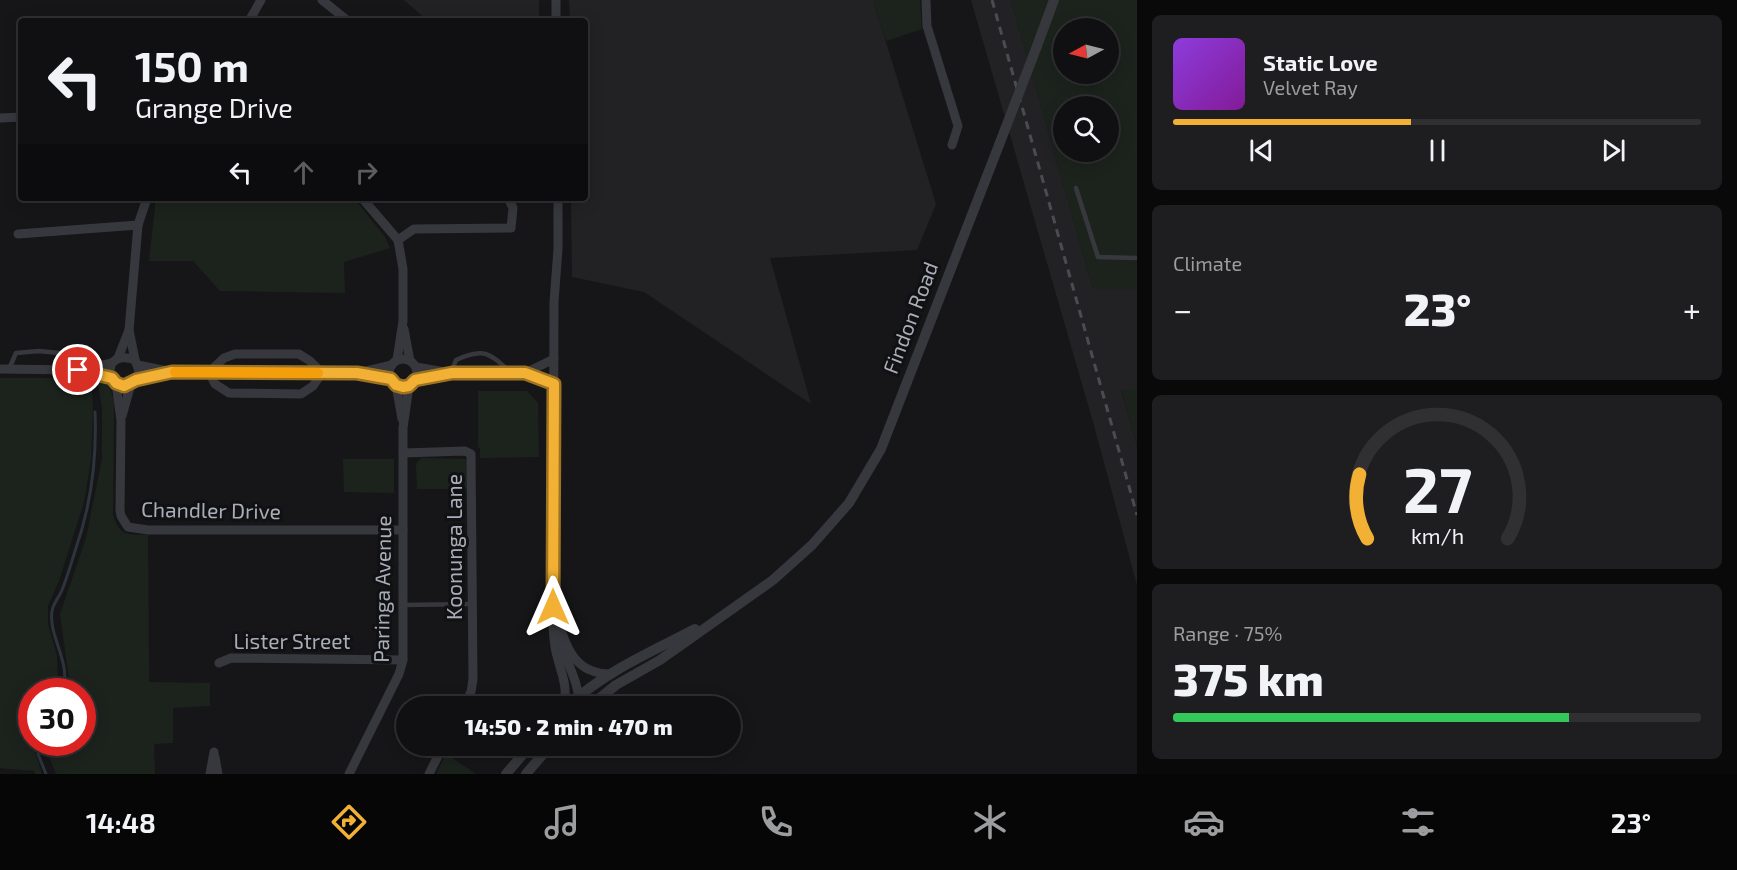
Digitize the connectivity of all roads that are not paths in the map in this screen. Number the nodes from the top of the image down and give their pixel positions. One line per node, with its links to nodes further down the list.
1 (261, 0): 6 (street)
2 (322, 0): 7 (street)
3 (556, 0): 8 (street)
4 (926, 0): 11 (street)
5 (1054, 0): 49 (street, Findon Road, bridge)
6 (251, 18)
7 (344, 18)
8 (556, 18)
9 (18, 117): 10 (street)
10 (0, 118)
11 (952, 145)
12 (1076, 188): 20 (lane)
13 (146, 201): 17 (street)
14 (365, 201): 19 (street)
15 (510, 201): 19 (street)
16 (558, 201): 23 (street)
17 (138, 225): 18 (street); 22 (street)
18 (18, 234)
19 (398, 240): 21 (street)
20 (1137, 258)
21 (403, 321): 25 (street); 27 (street)
22 (129, 330): 24 (street); 26 (street)
23 (554, 359): 37 (street); 42 (street)
24 (115, 360): 26 (street); 30 (street); 38 (street)
25 (394, 362): 27 (street); 34 (street); 40 (street)
26 (137, 363): 31 (street); 39 (street)
27 (413, 364): 35 (street); 41 (street)
28 (4, 369): 29 (street); 29 (lane)
29 (65, 370): 30 (street)
30 (78, 370): 38 (street)
31 (172, 372): 32 (street); 39 (street)
32 (209, 372): 33 (street); 33 (street); 33 (street)
33 (322, 373): 34 (street)
34 (357, 373): 40 (street)
35 (452, 373): 36 (street); 36 (lane); 41 (street)
36 (512, 373): 37 (street)
37 (525, 373): 42 (street)
38 (114, 380): 39 (street); 43 (street, Chandler Drive)
39 (134, 382): 43 (street, Chandler Drive)
40 (393, 382): 41 (street); 44 (street, Paringa Avenue)
41 (412, 383): 44 (street, Paringa Avenue)
42 (554, 384): 50 (street)
43 (121, 421): 46 (street, Chandler Drive)
44 (403, 428): 45 (street, Paringa Avenue)
45 (403, 453): 46 (street, Paringa Avenue); 47 (street, Koonunga Lane)
46 (403, 530): 48 (street, Paringa Avenue)
47 (472, 604): 48 (lane); 55 (street, Koonunga Lane)
48 (403, 605): 51 (street, Paringa Avenue)
49 (738, 606): 53 (street, Findon Road); 60 (street, Findon Road)
50 (553, 607): 53 (street); 54 (street); 58 (street)
51 (403, 660): 52 (street, Lister Street); 66 (street, Paringa Avenue)
52 (219, 663)
53 (611, 674): 59 (street, Findon Road)
54 (565, 688): 56 (street); 57 (street)
55 (469, 696)
56 (566, 696)
57 (572, 696)
58 (579, 696)
59 (583, 696)
60 (601, 696)
61 (438, 756): 67 (street)
62 (521, 756): 68 (street)
63 (541, 756): 69 (street)
64 (210, 774): 65 (street)
65 (218, 774)
66 (349, 774)
67 (429, 774)
68 (506, 774)
69 (526, 774)

